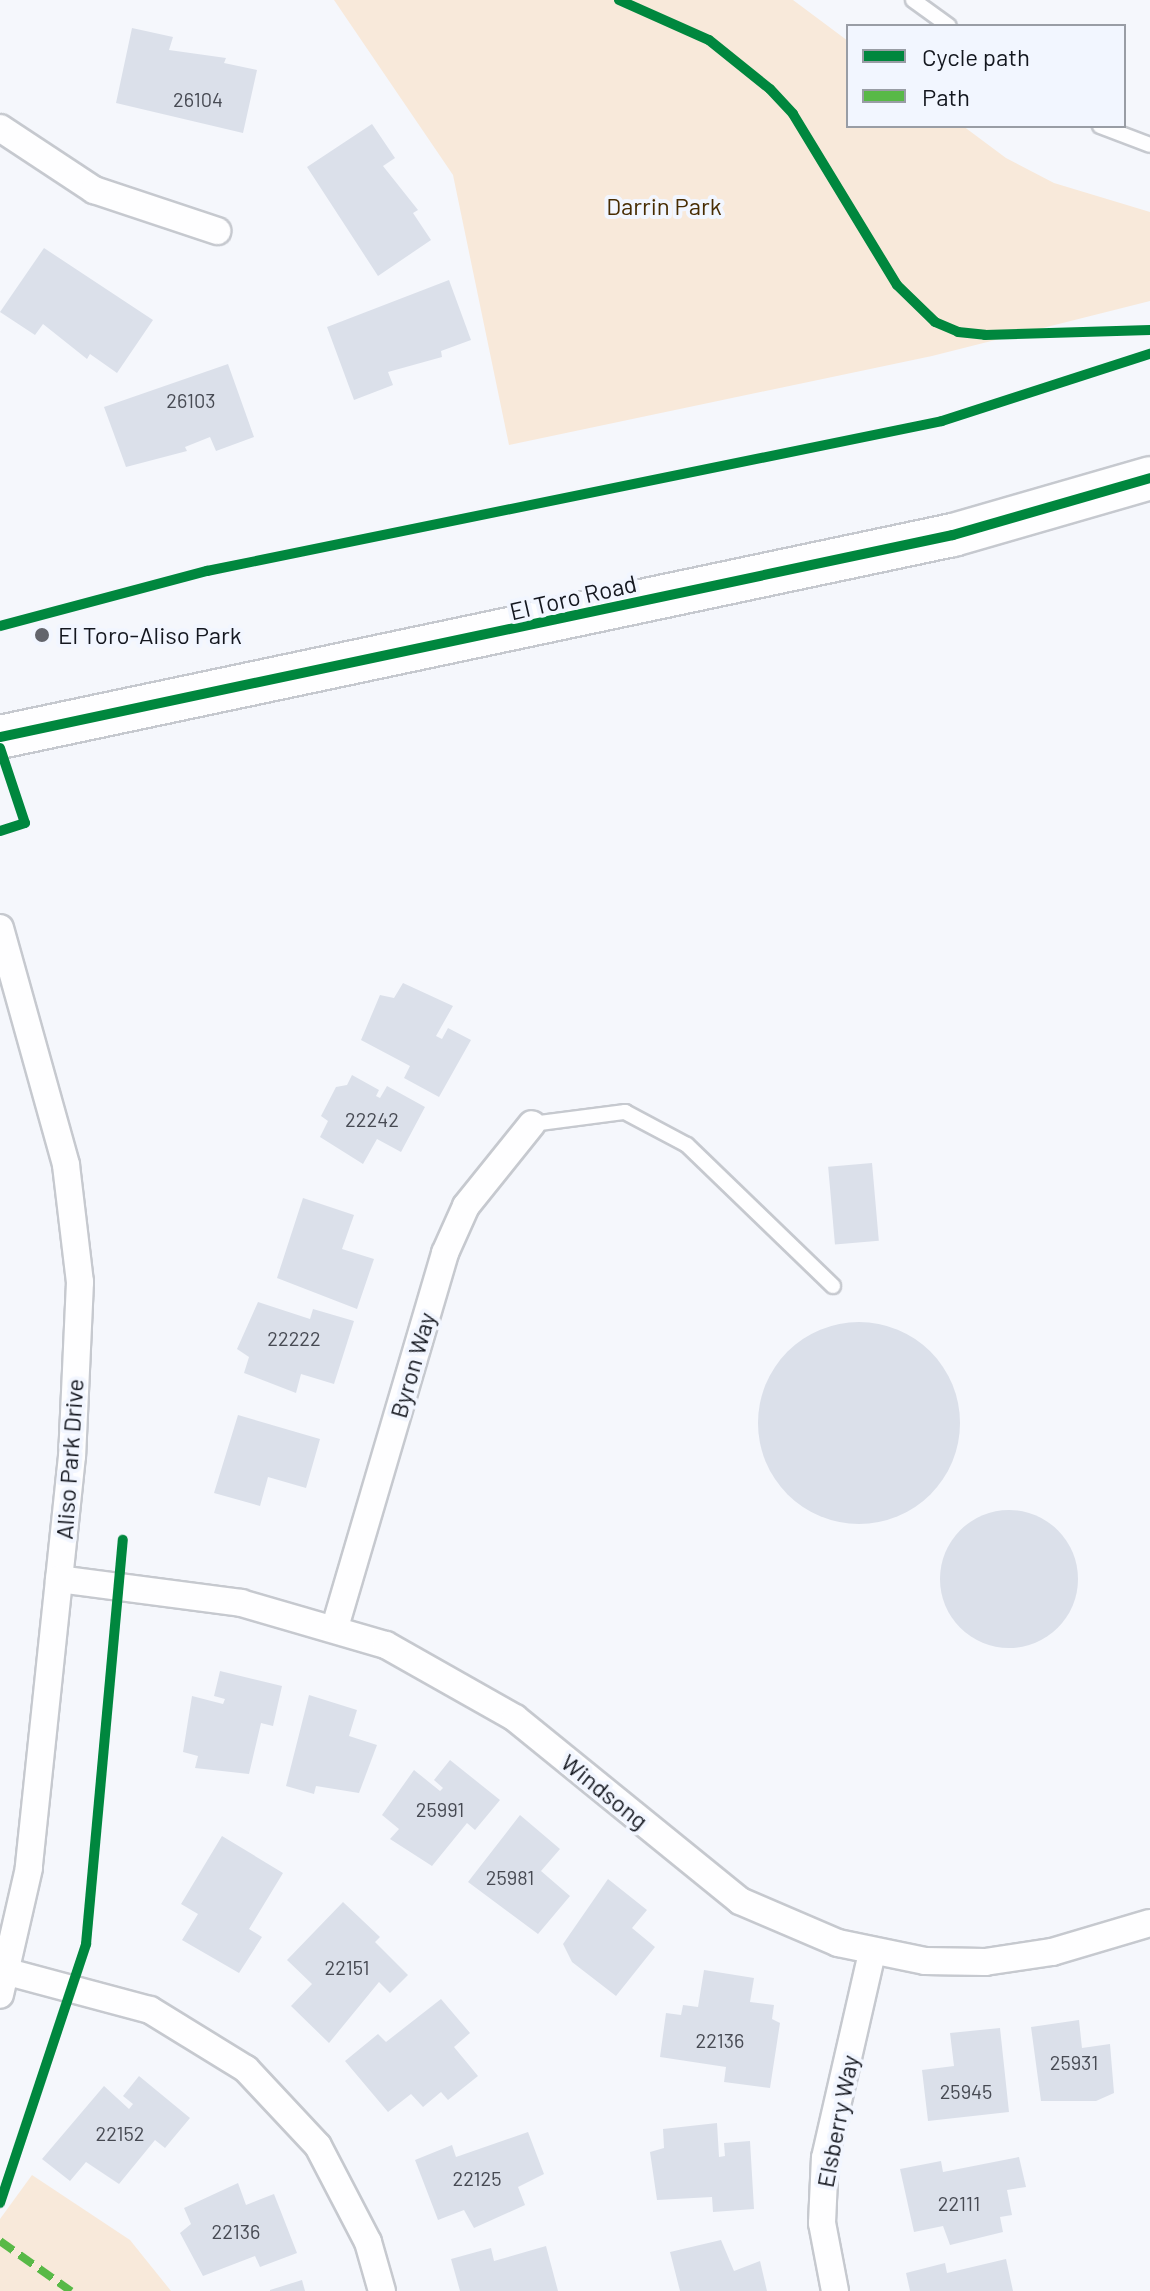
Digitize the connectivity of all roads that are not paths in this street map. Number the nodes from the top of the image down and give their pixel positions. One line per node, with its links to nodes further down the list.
1 (913, 0): 2 (lane)
2 (946, 24)
3 (0, 128): 6 (street)
4 (1105, 128): 5 (lane)
5 (1150, 145)
6 (217, 231)
7 (1150, 478): 8 (main road, El Toro Road)
8 (0, 737)
9 (0, 928): 12 (street, Aliso Park Drive)
10 (532, 1124): 11 (lane); 13 (street, Byron Way)
11 (833, 1286)
12 (59, 1579): 13 (street, Windsong); 16 (street, Aliso Park Drive)
13 (335, 1627): 15 (street, Windsong)
14 (1150, 1923): 15 (street, Windsong)
15 (872, 1952): 18 (street, Elsberry Way)
16 (4, 1983): 17 (street)
17 (382, 2291)
18 (835, 2291)

